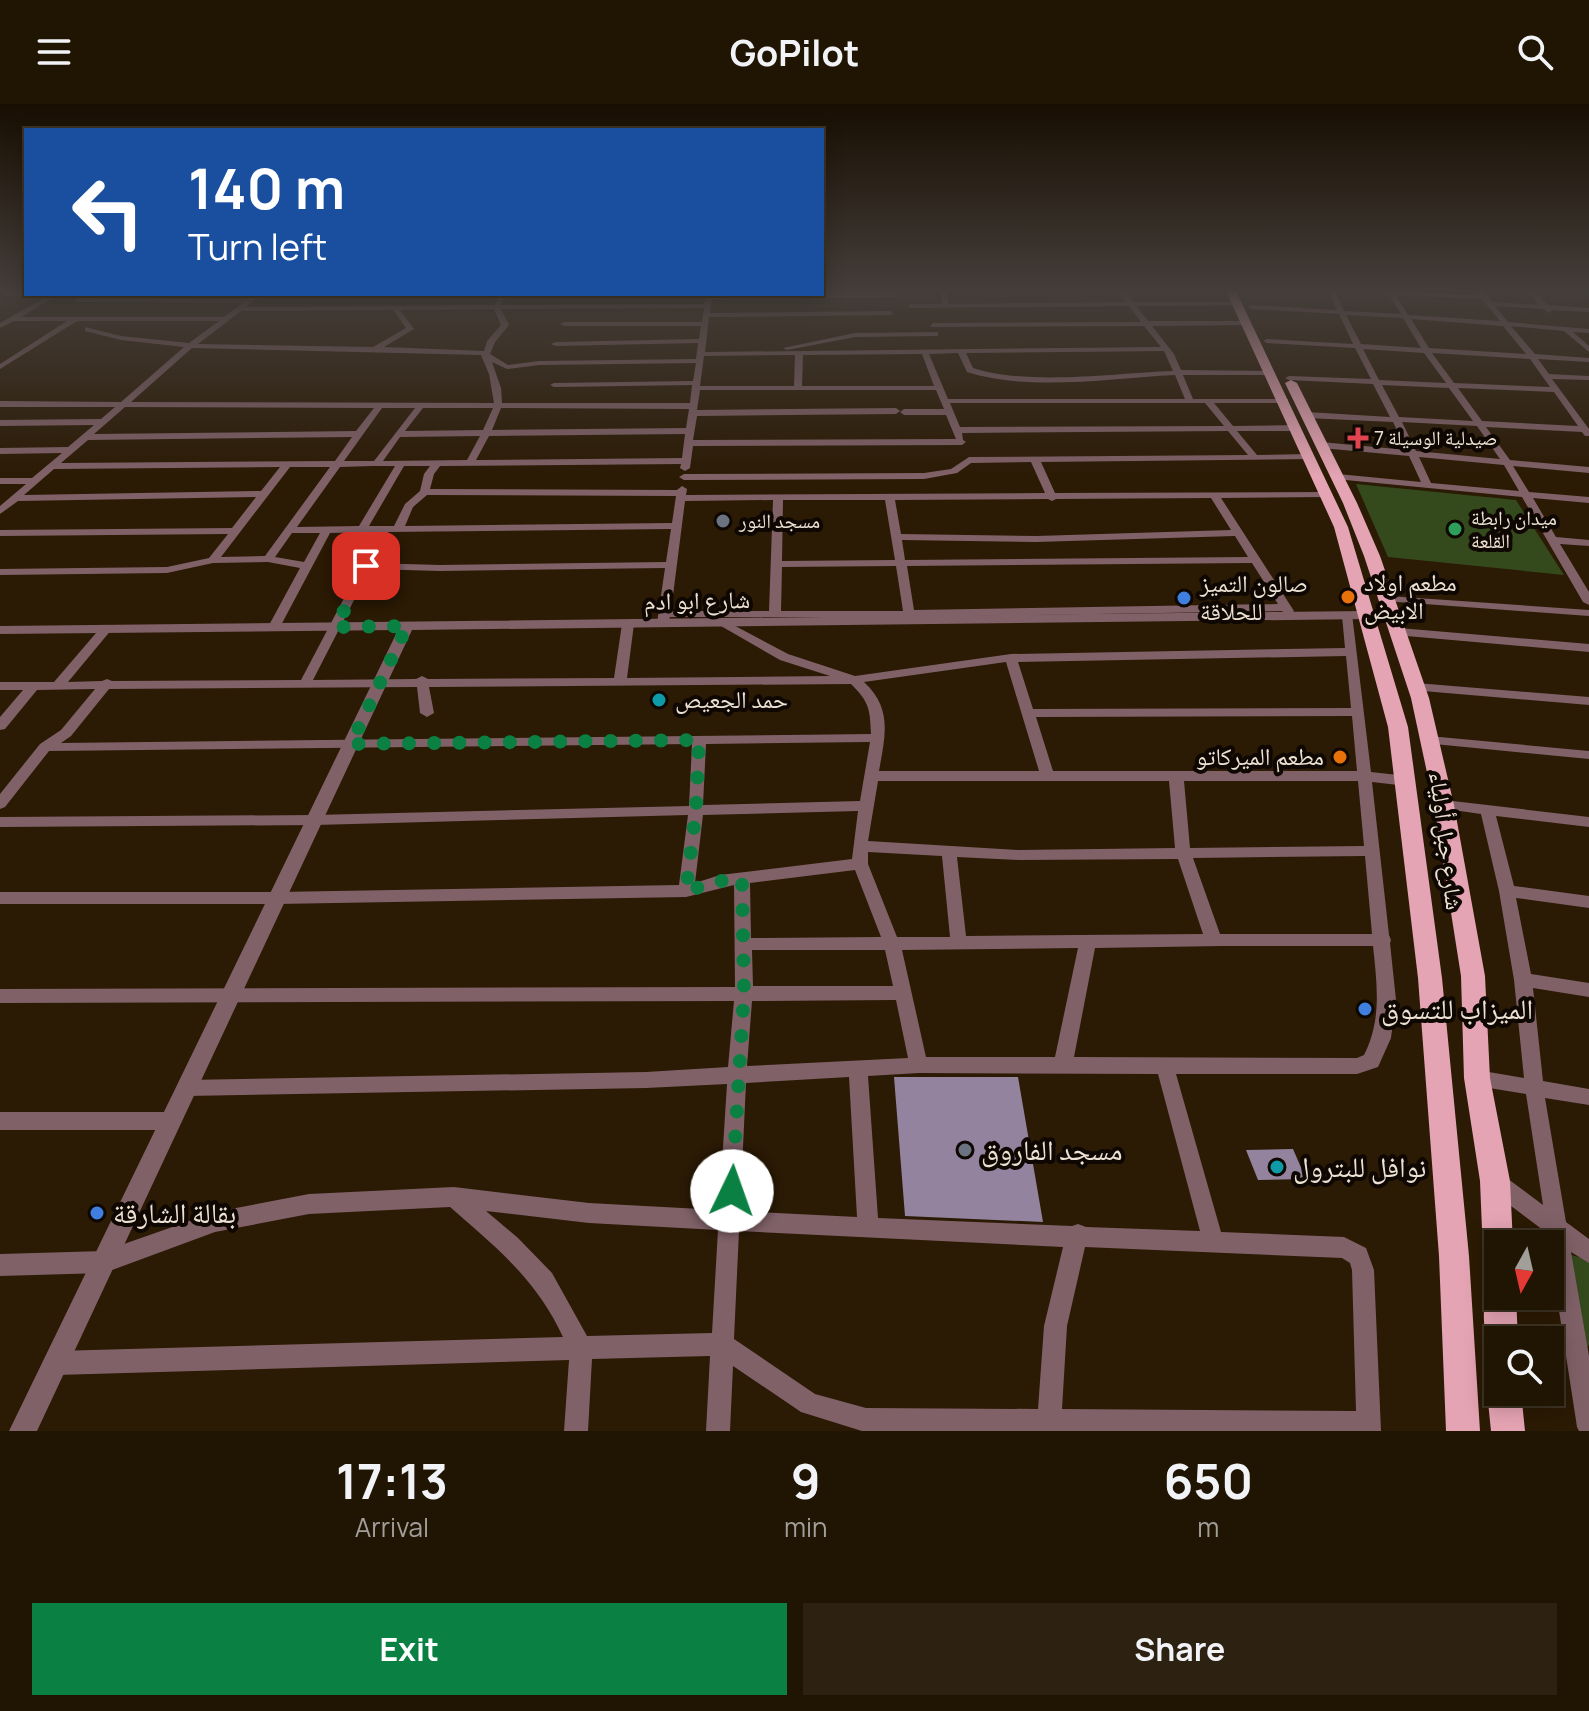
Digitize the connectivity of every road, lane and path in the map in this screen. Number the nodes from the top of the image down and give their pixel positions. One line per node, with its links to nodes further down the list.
1 (22, 353): 26 (street)
2 (184, 353): 42 (street)
3 (477, 353): 21 (street)
4 (487, 353): 21 (street)
5 (547, 353): 24 (street)
6 (701, 353): 22 (street)
7 (768, 353): 18 (street)
8 (925, 353): 9 (street); 19 (street); 36 (street)
9 (941, 353): 10 (street)
10 (962, 353): 11 (street); 27 (street)
11 (968, 353)
12 (1168, 353): 27 (street)
13 (1268, 353): 28 (main road, شارع جبل أولياء)
14 (1271, 353): 28 (main road, شارع جبل أولياء)
15 (1359, 353): 31 (street)
16 (1428, 353): 34 (street)
17 (1511, 353): 20 (street)
18 (763, 354): 19 (street); 22 (street)
19 (799, 354): 35 (street)
20 (1530, 354): 23 (street); 29 (street)
21 (486, 356): 24 (street); 45 (street)
22 (700, 358): 25 (street); 33 (street)
23 (1589, 360)
24 (539, 363): 25 (street)
25 (563, 363): 32 (street)
26 (0, 367)
27 (1177, 373): 28 (street); 38 (street)
28 (1280, 376): 31 (street); 41 (main road, شارع جبل أولياء); 54 (main road, شارع جبل أولياء)
29 (1547, 376): 30 (street); 37 (street)
30 (1589, 378)
31 (1374, 382): 34 (street); 52 (street)
32 (554, 385): 33 (street); 47 (street)
33 (696, 386): 35 (street); 48 (street)
34 (1451, 386): 37 (street); 56 (street)
35 (798, 387): 36 (street)
36 (939, 388): 40 (street)
37 (1556, 390): 49 (street)
38 (1190, 400): 39 (street); 40 (street)
39 (1207, 400): 41 (street); 57 (street)
40 (946, 401): 51 (street)
41 (1285, 401): 54 (main road, شارع جبل أولياء)
42 (126, 404): 43 (street); 46 (street); 53 (street)
43 (380, 405): 44 (street); 62 (street)
44 (421, 405): 45 (street); 63 (street)
45 (500, 405): 47 (street); 61 (street)
46 (2, 406)
47 (541, 407): 48 (street)
48 (693, 410): 51 (street); 59 (street)
49 (1571, 410): 50 (street); 60 (street)
50 (1589, 411)
51 (950, 412): 58 (street)
52 (1399, 420): 54 (street); 56 (street); 70 (street)
53 (104, 422): 55 (street); 64 (street)
54 (1302, 422): 57 (street); 69 (main road, شارع جبل أولياء)
55 (0, 423)
56 (1482, 424): 60 (street); 75 (street)
57 (1229, 428): 58 (street); 71 (street)
58 (957, 430): 65 (street)
59 (690, 431): 61 (street); 66 (street)
60 (1586, 432)
61 (485, 433): 63 (street); 77 (street)
62 (359, 434): 64 (street); 82 (street)
63 (401, 434): 80 (street)
64 (87, 437): 67 (street)
65 (962, 442): 66 (street); 72 (street)
66 (688, 443): 74 (street)
67 (71, 450): 68 (street); 81 (street)
68 (0, 451)
69 (1315, 451): 70 (street); 71 (street); 88 (main road, شارع جبل أولياء)
70 (1414, 452): 75 (street); 87 (street)
71 (1255, 458): 73 (street)
72 (969, 460): 73 (street); 84 (street)
73 (1035, 460): 97 (street)
74 (685, 461): 77 (street); 84 (street)
75 (1506, 461): 83 (street); 91 (street)
76 (438, 462): 77 (street); 78 (street); 89 (street)
77 (470, 462)
78 (401, 463): 80 (street); 104 (street)
79 (287, 464): 81 (street); 82 (street); 90 (street)
80 (376, 465): 82 (street)
81 (54, 466): 86 (street)
82 (336, 466): 103 (street)
83 (1589, 470)
84 (684, 477): 93 (street)
85 (0, 481): 86 (street)
86 (36, 481): 94 (street)
87 (1427, 485): 88 (street); 91 (street)
88 (1331, 486): 92 (street); 126 (main road, شارع جبل أولياء); 127 (main road, شارع جبل أولياء)
89 (425, 492): 93 (street); 102 (street)
90 (265, 494): 94 (street); 106 (street)
91 (1523, 494): 98 (street); 110 (street)
92 (1214, 495): 97 (street); 108 (street)
93 (680, 496): 95 (street); 100 (street)
94 (16, 498): 99 (street)
95 (778, 498): 96 (street); 115 (street)
96 (890, 498): 97 (street); 109 (street)
97 (1052, 498)
98 (1589, 500)
99 (0, 511)
100 (676, 526): 102 (street); 117 (street)
101 (327, 529): 103 (street); 104 (street); 118 (street)
102 (398, 529): 105 (street)
103 (289, 530): 112 (street)
104 (362, 530): 105 (street)
105 (384, 530): 119 (street)
106 (236, 531): 107 (street); 113 (street)
107 (0, 533)
108 (1238, 533): 109 (street); 114 (street)
109 (895, 537): 116 (street)
110 (1551, 540): 111 (street); 121 (street)
111 (1589, 543)
112 (268, 559): 113 (street); 118 (street)
113 (213, 560): 120 (street)
114 (1254, 560): 116 (street); 122 (street)
115 (777, 564): 116 (street); 124 (street)
116 (900, 564): 125 (street)
117 (670, 565): 119 (street); 128 (street)
118 (306, 566): 132 (street)
119 (366, 566): 133 (street)
120 (0, 572)
121 (1589, 602)
122 (1289, 612): 125 (street); 126 (street, شارع ابو ادم); 129 (street, شارع ابو ادم)
123 (1589, 613): 127 (street)
124 (775, 614): 125 (street); 128 (street)
125 (909, 614)
126 (1358, 615): 127 (street, شارع ابو ادم); 137 (street); 164 (main road, شارع جبل أولياء)
127 (1394, 616): 136 (street); 148 (main road, شارع جبل أولياء)
128 (664, 619): 129 (street, شارع ابو ادم); 130 (street, شارع ابو ادم)
129 (720, 622): 140 (street)
130 (628, 624): 131 (street, شارع ابو ادم); 141 (street)
131 (407, 626): 133 (street, شارع ابو ادم); 143 (street)
132 (274, 627): 133 (street, شارع ابو ادم); 134 (street, شارع ابو ادم)
133 (336, 627): 145 (street)
134 (106, 629): 135 (street, شارع ابو ادم); 144 (street)
135 (0, 630)
136 (1589, 648)
137 (1350, 652): 138 (street); 150 (street)
138 (1011, 658): 140 (street); 152 (street)
139 (422, 680): 141 (street); 143 (street); 151 (street)
140 (854, 680): 141 (street); 154 (street)
141 (620, 682)
142 (107, 683): 144 (street); 145 (street); 158 (street)
143 (380, 683): 145 (street); 157 (street)
144 (59, 684): 146 (street)
145 (305, 684)
146 (34, 685): 147 (street); 153 (street)
147 (0, 686)
148 (1416, 687): 149 (street); 156 (main road, شارع جبل أولياء)
149 (1589, 701)
150 (1356, 712): 152 (street); 163 (street)
151 (427, 713)
152 (1029, 713): 160 (street)
153 (0, 726)
154 (878, 738): 155 (street); 161 (street)
155 (699, 740): 157 (street); 168 (street)
156 (1429, 740): 159 (street); 166 (main road, شارع جبل أولياء)
157 (351, 744): 158 (street); 170 (street)
158 (45, 747): 165 (street)
159 (1589, 755)
160 (1047, 775): 161 (street); 162 (street)
161 (873, 776): 167 (street)
162 (1176, 776): 163 (street); 176 (street)
163 (1364, 776): 164 (street); 175 (street)
164 (1407, 781): 228 (main road, شارع جبل أولياء)
165 (0, 804)
166 (1444, 805): 169 (street); 201 (main road, شارع جبل أولياء)
167 (868, 806): 168 (street); 173 (street)
168 (696, 810): 170 (street); 179 (street)
169 (1487, 810): 172 (street); 180 (street)
170 (315, 820): 171 (street); 182 (street)
171 (0, 822)
172 (1589, 822)
173 (860, 846): 174 (street); 177 (street)
174 (949, 851): 176 (street); 188 (street)
175 (1371, 851): 176 (street); 185 (street)
176 (1183, 852): 184 (street)
177 (860, 864): 178 (street); 189 (street)
178 (742, 880): 179 (street); 187 (street)
179 (686, 891): 182 (street)
180 (1507, 891): 183 (street); 190 (street)
181 (0, 898): 182 (street)
182 (277, 898): 194 (street)
183 (1589, 902)
184 (1213, 938): 185 (street); 186 (street)
185 (1383, 940): 198 (street)
186 (1088, 941): 188 (street); 197 (street)
187 (744, 944): 189 (street); 192 (street)
188 (959, 944): 189 (street)
189 (892, 945): 193 (street)
190 (1523, 980): 191 (street); 202 (street)
191 (1589, 990)
192 (744, 992): 193 (street); 194 (street); 200 (street)
193 (903, 993): 196 (street)
194 (230, 995): 195 (street); 203 (street)
195 (0, 996)
196 (919, 1065): 197 (street); 199 (street)
197 (1063, 1065): 198 (street)
198 (1165, 1066): 214 (street)
199 (858, 1068): 200 (street); 210 (street)
200 (737, 1074): 203 (street); 209 (street)
201 (1477, 1078): 202 (street); 207 (main road, شارع جبل أولياء)
202 (1534, 1087): 204 (street); 211 (street)
203 (186, 1088): 206 (street)
204 (1589, 1097)
205 (0, 1121): 206 (street)
206 (171, 1121): 216 (street)
207 (1495, 1181): 211 (street); 212 (main road, شارع جبل أولياء)
208 (454, 1197): 209 (street); 216 (street); 219 (street)
209 (730, 1220): 210 (street); 218 (street)
210 (868, 1228): 213 (street)
211 (1558, 1228): 215 (street); 223 (street)
212 (1497, 1230)
213 (1078, 1234): 214 (street); 222 (street)
214 (1213, 1241): 224 (street)
215 (1589, 1252)
216 (104, 1262): 217 (street); 220 (street)
217 (0, 1265)
218 (721, 1344): 219 (street); 222 (street); 227 (street)
219 (581, 1350): 220 (street); 226 (street)
220 (56, 1363): 225 (street)
221 (1505, 1406): 229 (main road)
222 (1050, 1419): 224 (street)
223 (1588, 1425)
224 (1369, 1427)
225 (23, 1431)
226 (576, 1431)
227 (718, 1431)
228 (1463, 1431)
229 (1508, 1431)

